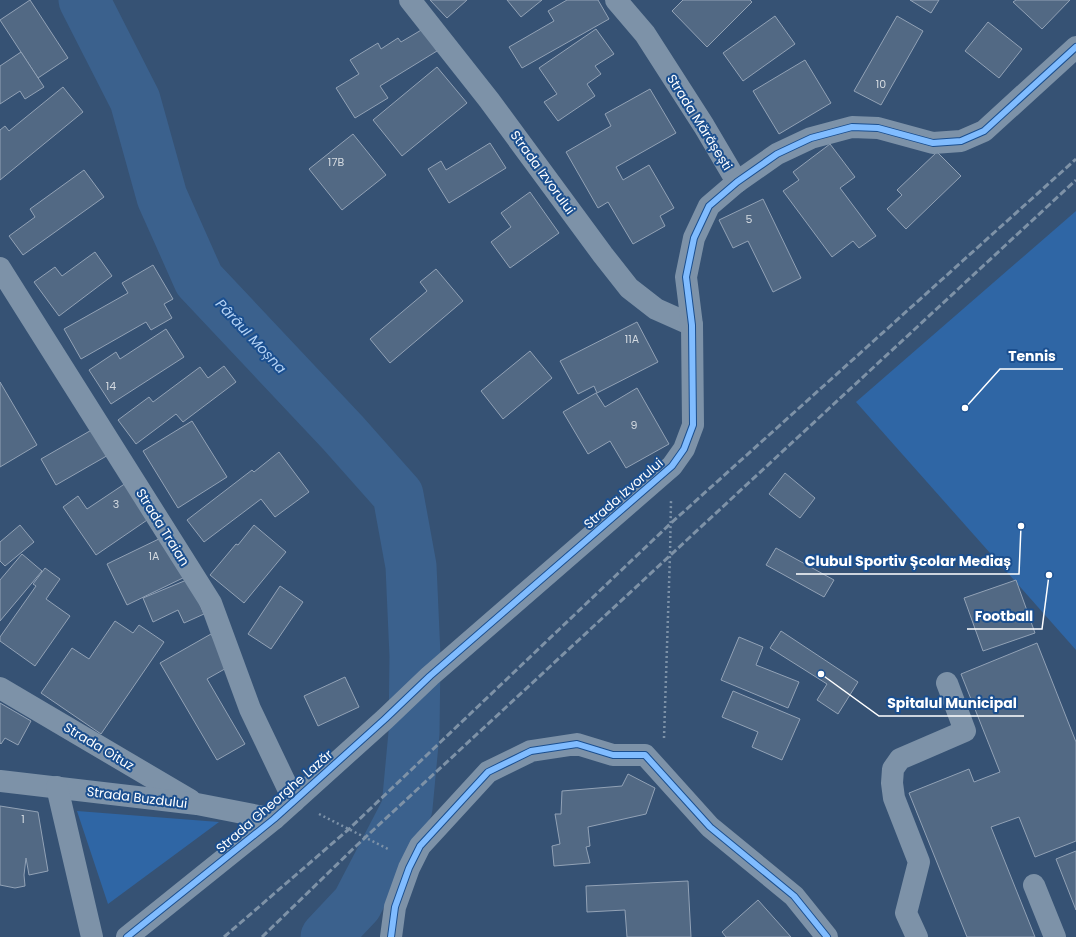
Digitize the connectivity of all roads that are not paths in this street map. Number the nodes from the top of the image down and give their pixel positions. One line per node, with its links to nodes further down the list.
1 (410, 0): 6 (street, Strada Izvorului)
2 (616, 0): 4 (street, Strada Mărășești)
3 (1076, 47): 4 (street, Strada Mărășești)
4 (738, 182): 6 (street, Strada Izvorului)
5 (0, 268): 12 (street, Strada Traian)
6 (692, 325): 7 (street, Strada Izvorului)
7 (430, 676): 12 (street, Strada Gheorghe Lazăr)
8 (947, 683): 20 (street)
9 (0, 688): 13 (street, Strada Oituz)
10 (0, 781): 11 (street, Strada Buzdului)
11 (57, 787): 13 (street, Strada Buzdului); 16 (street)
12 (294, 801): 14 (street, Strada Gheorghe Lazăr)
13 (197, 804): 14 (street, Strada Buzdului)
14 (274, 819): 17 (street, Strada Gheorghe Lazăr)
15 (1034, 885): 21 (street)
16 (92, 937)
17 (127, 937)
18 (391, 937): 19 (street)
19 (828, 937)
20 (917, 937)
21 (1055, 937)

